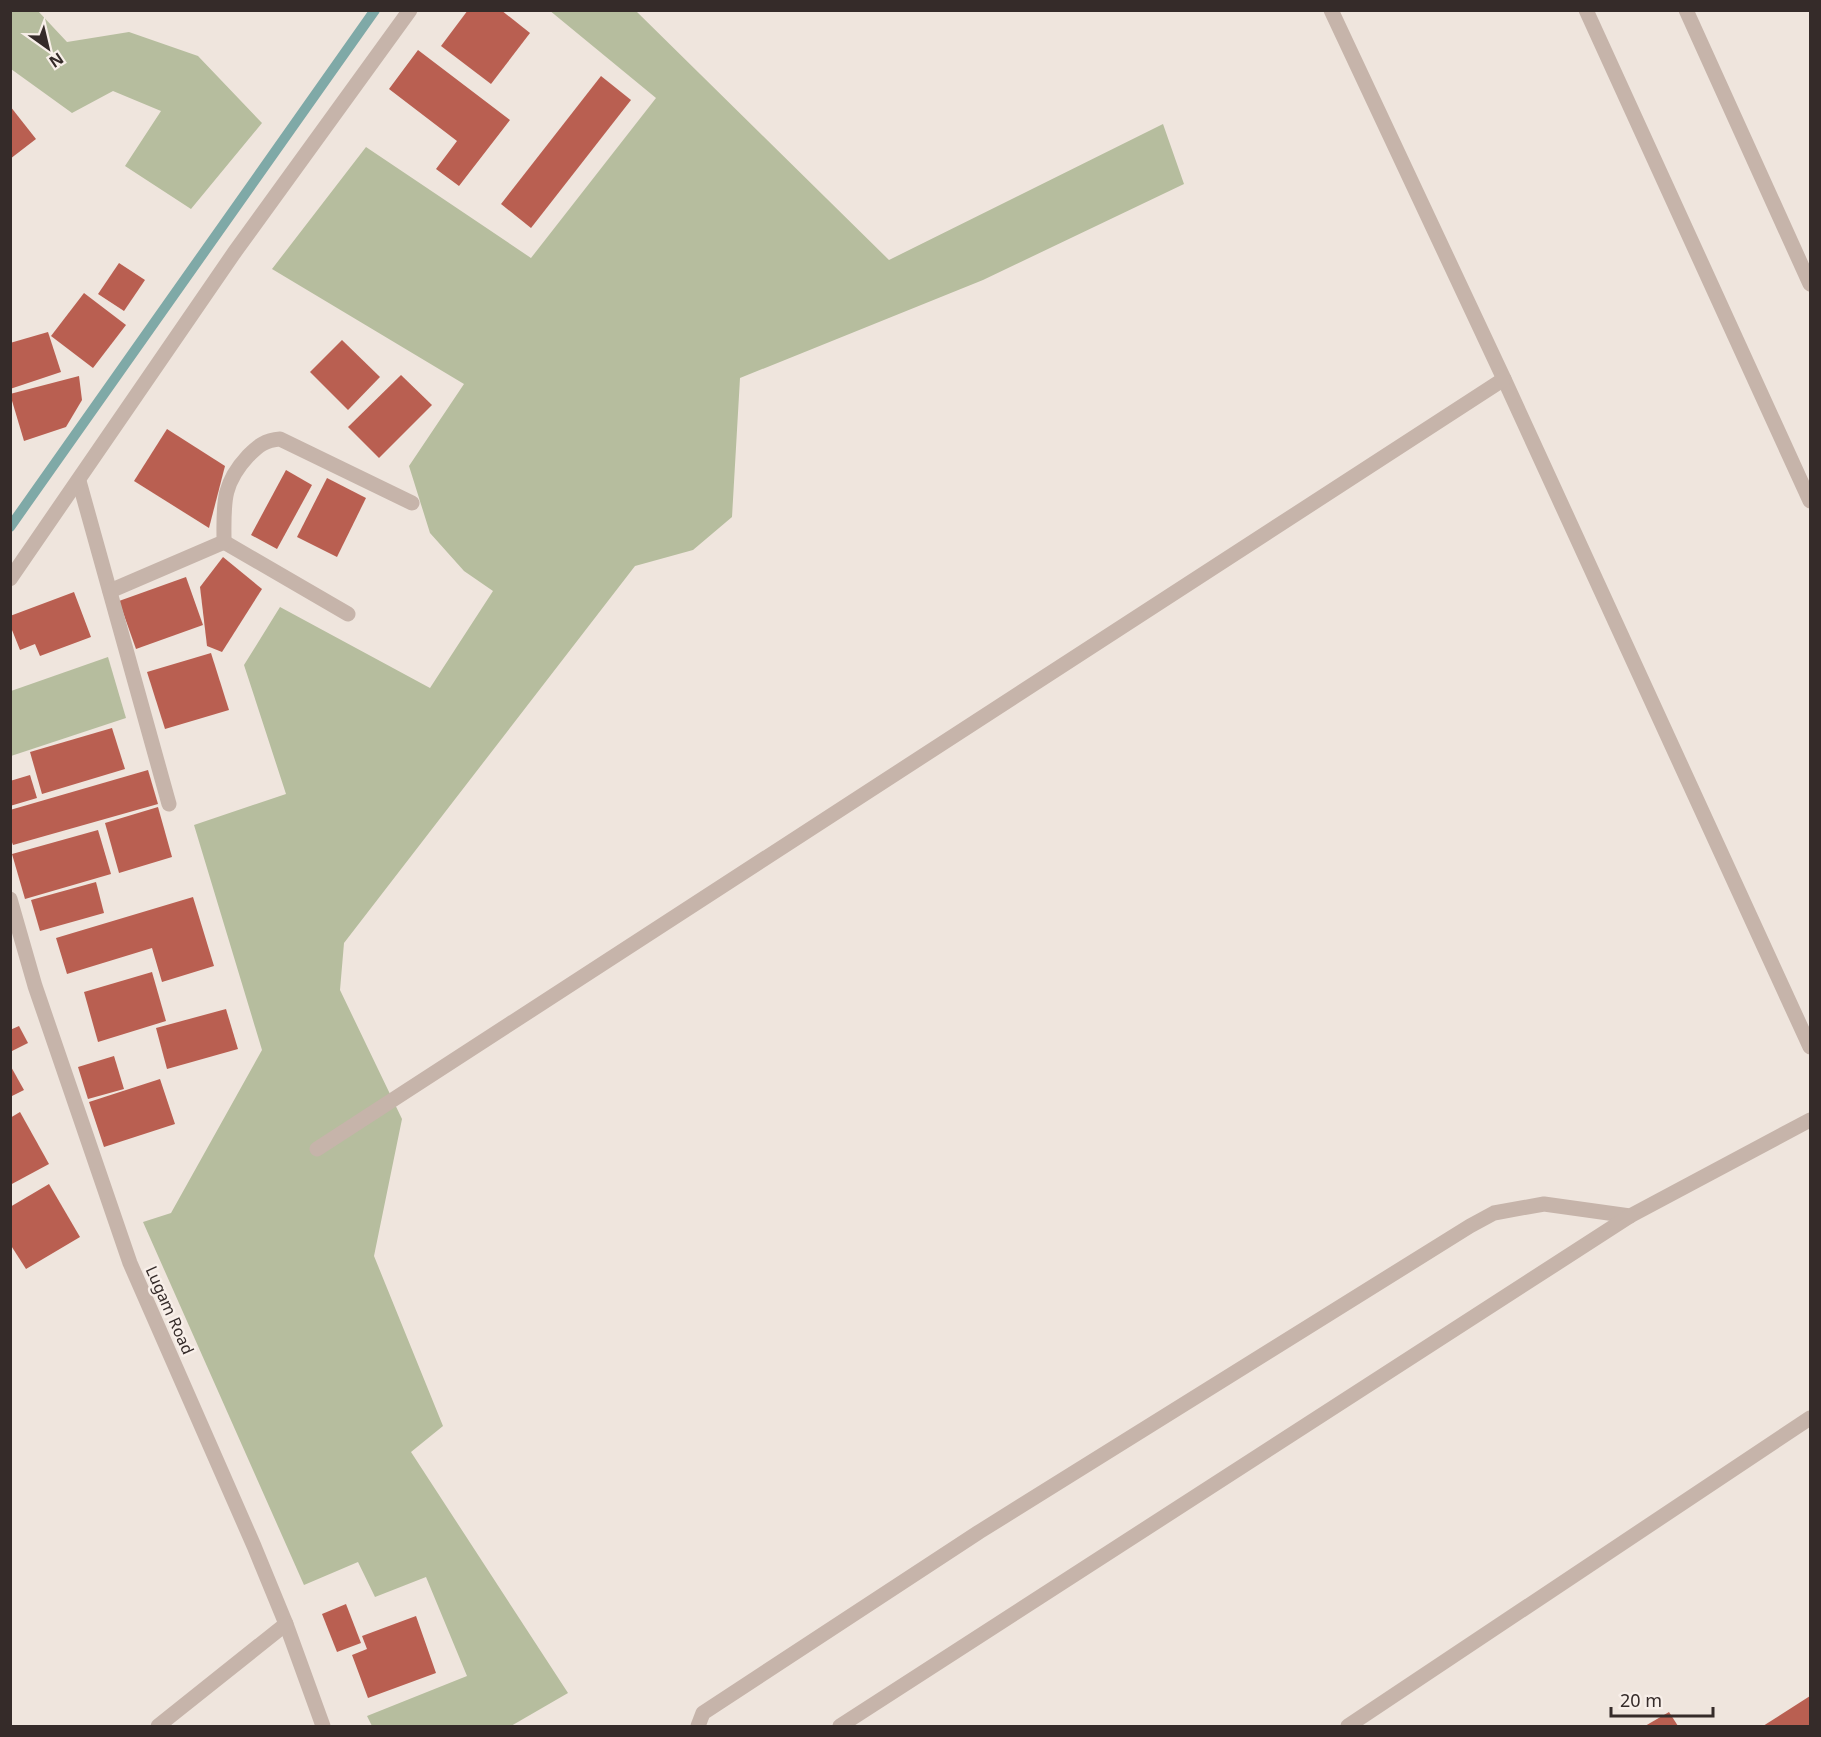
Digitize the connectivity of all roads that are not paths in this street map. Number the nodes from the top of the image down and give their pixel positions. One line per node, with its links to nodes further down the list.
1 (410, 10): 7 (street)
2 (1331, 10): 6 (street)
3 (1586, 10): 8 (street)
4 (1686, 10): 5 (street)
5 (1810, 284)
6 (1504, 379): 16 (street); 18 (street)
7 (79, 481): 11 (street); 12 (street)
8 (1810, 501)
9 (412, 502): 10 (street)
10 (224, 542): 12 (street); 13 (street)
11 (10, 579)
12 (110, 591): 14 (street)
13 (348, 614)
14 (169, 804)
15 (10, 899): 21 (street, Lugam Road)
16 (1810, 1047)
17 (1810, 1120): 19 (street)
18 (317, 1149)
19 (1630, 1216): 24 (street); 25 (street)
20 (1810, 1418): 26 (street)
21 (286, 1624): 22 (street); 23 (street, Lugam Road)
22 (158, 1726)
23 (322, 1726)
24 (698, 1726)
25 (840, 1726)
26 (1348, 1726)

